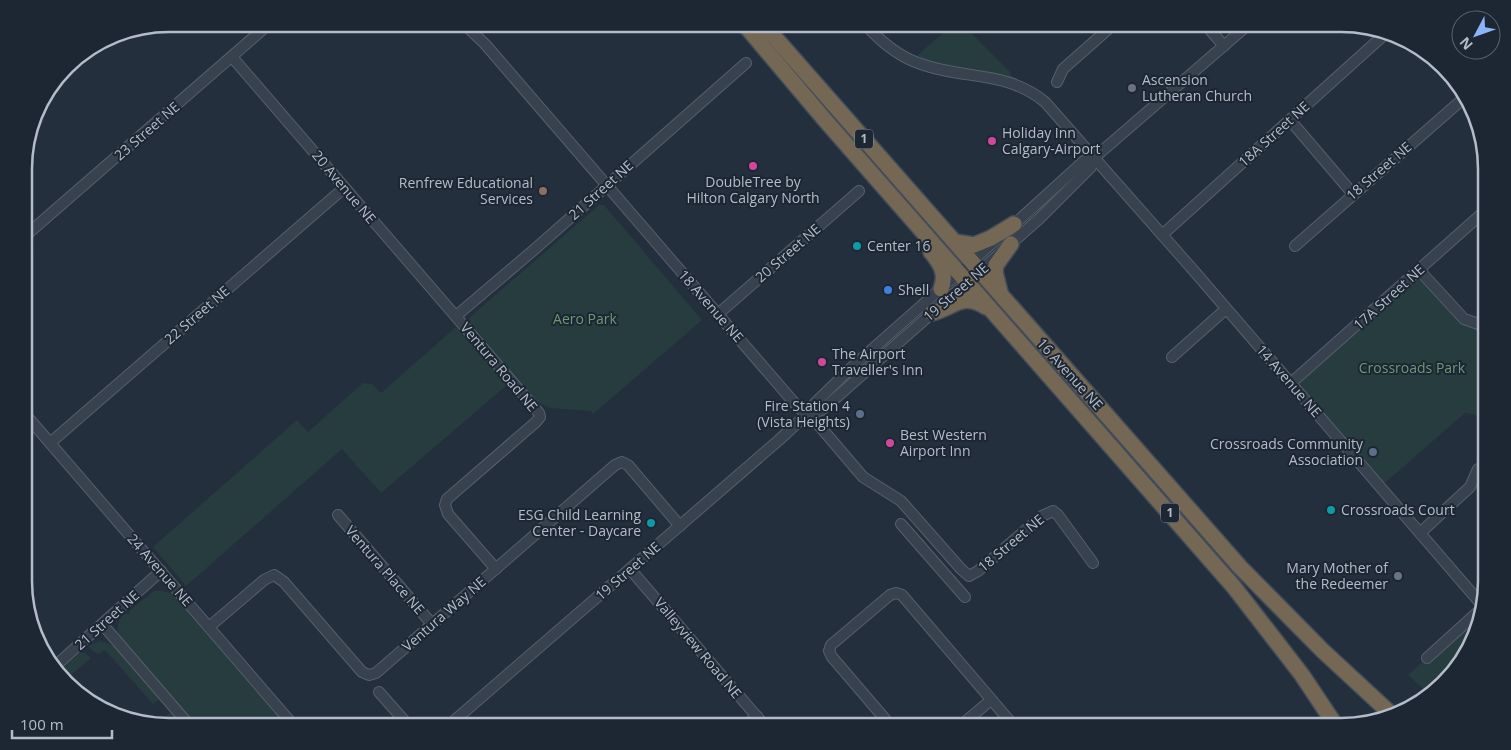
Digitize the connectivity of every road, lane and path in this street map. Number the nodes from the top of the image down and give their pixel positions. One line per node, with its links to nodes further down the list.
1 (259, 33): 11 (street, 23 Street NE)
2 (474, 33): 18 (street, 18 Avenue NE)
3 (767, 33): 17 (highway, 16 Avenue NE / 1)
4 (767, 33): 26 (highway, 16 Avenue NE / 1)
5 (875, 33): 16 (street, 14 Avenue NE)
6 (1104, 33): 13 (street)
7 (1213, 33): 10 (street)
8 (1239, 33): 10 (street, 19 Street NE)
9 (1380, 38): 15 (street, 18A Street NE)
10 (1224, 46): 16 (street, 19 Street NE)
11 (232, 57): 19 (street, 20 Avenue NE); 24 (street, 23 Street NE)
12 (746, 62): 18 (street, 21 Street NE)
13 (1057, 82)
14 (1460, 101): 21 (street, 18 Street NE)
15 (1290, 120): 21 (street); 25 (street, 18A Street NE)
16 (1095, 157): 23 (street, 19 Street NE); 25 (street, 14 Avenue NE); 27 (street, 19 Street NE)
17 (880, 182): 31 (highway, 16 Avenue NE / 1); 32 (highway)
18 (606, 185): 37 (street, 18 Avenue NE); 38 (street, 21 Street NE)
19 (344, 188): 38 (street, 20 Avenue NE); 44 (street, 22 Street NE)
20 (859, 191): 37 (street, 20 Street NE)
21 (1354, 194): 28 (street, 18 Street NE)
22 (1478, 217): 30 (street, 17A Street NE)
23 (1014, 224): 26 (highway); 29 (street, 19 Street NE)
24 (33, 229)
25 (1162, 235): 34 (street, 14 Avenue NE)
26 (955, 242): 29 (highway, 16 Avenue NE / 1)
27 (1011, 244): 29 (street, 19 Street NE); 33 (highway)
28 (1296, 246)
29 (976, 267): 31 (street, 19 Street NE); 33 (highway, 16 Avenue NE / 1)
30 (1419, 270): 39 (street); 41 (street, 17A Street NE)
31 (963, 278): 32 (street, 19 Street NE); 35 (highway, 16 Avenue NE / 1); 36 (street, 19 Street NE)
32 (941, 289): 42 (street, 19 Street NE)
33 (1001, 296): 65 (highway, 16 Avenue NE / 1)
34 (1226, 309): 40 (street); 41 (street, 14 Avenue NE)
35 (991, 310): 36 (highway); 70 (highway, 16 Avenue NE / 1)
36 (932, 313): 42 (street, 19 Street NE)
37 (718, 314): 42 (street, 18 Avenue NE)
38 (456, 316): 51 (street, Ventura Road NE)
39 (1478, 324)
40 (1172, 357)
41 (1291, 383): 49 (street, 14 Avenue NE)
42 (807, 414): 48 (street, 19 Street NE); 54 (street, 18 Avenue NE)
43 (33, 423): 44 (street, 24 Avenue NE)
44 (50, 443): 53 (street, 24 Avenue NE)
45 (1478, 469): 49 (street)
46 (338, 515): 58 (street, Ventura Place NE)
47 (901, 524): 55 (street)
48 (680, 526): 51 (street, Ventura Way NE); 52 (street, 19 Street NE)
49 (1420, 533): 56 (street, 14 Avenue NE)
50 (1093, 563): 54 (street, 18 Street NE)
51 (496, 569): 58 (street, Ventura Way NE)
52 (630, 569): 66 (street, Valleyview Road NE); 74 (street, 19 Street NE)
53 (161, 571): 59 (street, 21 Street NE); 60 (street, 24 Avenue NE)
54 (969, 576)
55 (965, 597)
56 (1477, 599)
57 (1474, 616): 61 (street)
58 (432, 624): 60 (street, Ventura Way NE)
59 (103, 625): 62 (street, 21 Street NE); 71 (street)
60 (209, 627): 72 (street, 24 Avenue NE)
61 (1427, 658)
62 (60, 662)
63 (379, 692): 73 (street)
64 (991, 700): 67 (street); 68 (street); 69 (street)
65 (1387, 709)
66 (756, 716)
67 (885, 717)
68 (970, 717)
69 (1006, 717)
70 (1330, 717)
71 (183, 718)
72 (287, 718)
73 (402, 718)
74 (458, 718)

